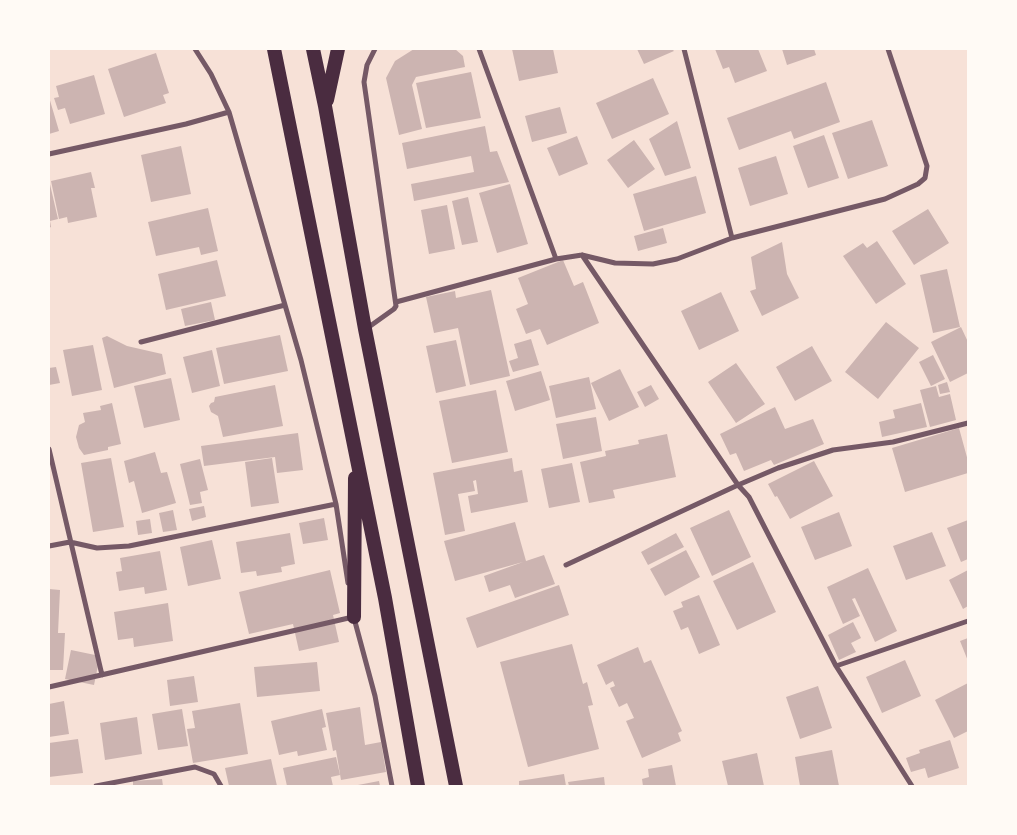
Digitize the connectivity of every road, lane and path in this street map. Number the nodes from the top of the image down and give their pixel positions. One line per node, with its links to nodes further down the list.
1 (195, 49): 10 (street)
2 (274, 49): 21 (highway)
3 (313, 49): 9 (highway)
4 (338, 49): 9 (highway)
5 (375, 49): 15 (street)
6 (479, 49): 14 (street)
7 (684, 49): 12 (street)
8 (888, 49): 12 (street)
9 (325, 106): 17 (highway)
10 (229, 112): 11 (street); 16 (street)
11 (49, 154)
12 (732, 238): 13 (street)
13 (582, 255): 14 (street); 22 (street)
14 (556, 259): 15 (street)
15 (396, 302): 17 (street)
16 (285, 305): 18 (street); 23 (street)
17 (365, 329): 36 (highway)
18 (141, 342)
19 (968, 422): 22 (street)
20 (49, 449): 24 (street)
21 (356, 450): 27 (highway); 35 (highway)
22 (738, 485): 26 (street); 29 (street)
23 (336, 504): 24 (street); 27 (street)
24 (70, 542): 25 (street); 30 (street)
25 (49, 546)
26 (566, 565)
27 (354, 617): 30 (street); 34 (street)
28 (968, 621): 29 (street)
29 (836, 666): 37 (street)
30 (102, 675): 31 (street)
31 (49, 687)
32 (96, 786): 33 (street)
33 (221, 786)
34 (392, 786)
35 (418, 786)
36 (456, 786)
37 (912, 786)

